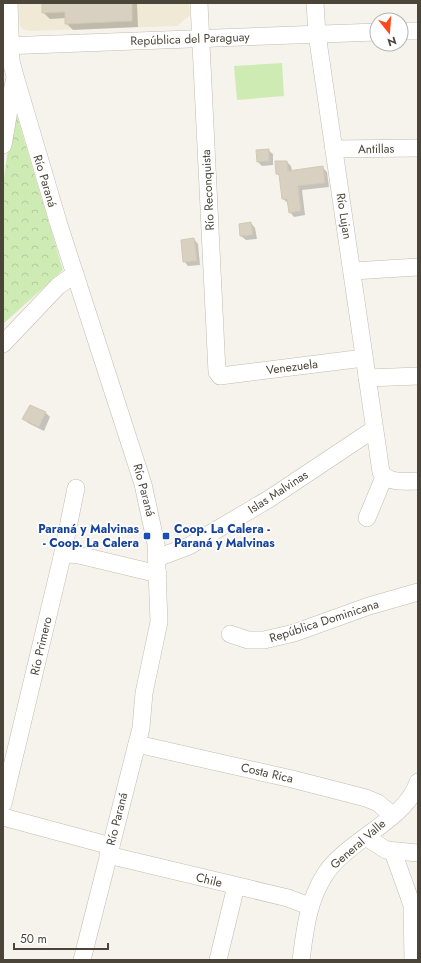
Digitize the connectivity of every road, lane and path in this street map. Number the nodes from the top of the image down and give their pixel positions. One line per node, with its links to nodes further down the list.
1 (9, 3): 7 (street, Río Paraná)
2 (199, 3): 6 (street, Río Reconquista)
3 (315, 3): 5 (street, Río Lujan)
4 (369, 32): 5 (street, República del Paraguay)
5 (317, 34): 6 (street, República del Paraguay); 11 (street, Río Lujan)
6 (201, 38): 7 (street, República del Paraguay); 17 (street, Río Reconquista)
7 (7, 46): 8 (street, Río Paraná)
8 (15, 76): 9 (street); 14 (street, Río Paraná)
9 (3, 145)
10 (418, 148): 11 (street, Antillas)
11 (334, 149): 13 (street, Río Lujan)
12 (418, 267): 13 (street)
13 (353, 271): 16 (street, Río Lujan)
14 (75, 274): 15 (street); 26 (street, Río Paraná)
15 (3, 344)
16 (364, 358): 17 (street, Venezuela); 19 (street, Río Lujan)
17 (220, 376)
18 (418, 376): 19 (street)
19 (367, 378): 20 (street, Río Lujan)
20 (374, 429): 21 (street, Río Lujan); 26 (street, Islas Malvinas)
21 (383, 475): 22 (street); 24 (street)
22 (418, 481)
23 (76, 488): 25 (street, Río Primero)
24 (367, 518)
25 (62, 557): 26 (street); 31 (street, Río Primero)
26 (158, 566): 29 (street, Río Paraná)
27 (418, 592): 28 (street, República Dominicana)
28 (230, 634)
29 (137, 744): 32 (street, Costa Rica); 35 (street, Río Paraná)
30 (418, 782): 32 (street, General Valle)
31 (3, 804)
32 (392, 815): 34 (street, General Valle)
33 (3, 817): 35 (street, Chile)
34 (366, 837): 36 (street); 39 (street, General Valle)
35 (109, 850): 38 (street, Chile); 40 (street, Río Paraná)
36 (394, 852): 37 (street); 43 (street)
37 (418, 853)
38 (236, 886): 39 (street, Chile); 41 (street)
39 (309, 906): 42 (street, General Valle)
40 (82, 960)
41 (218, 960)
42 (301, 960)
43 (412, 960)

